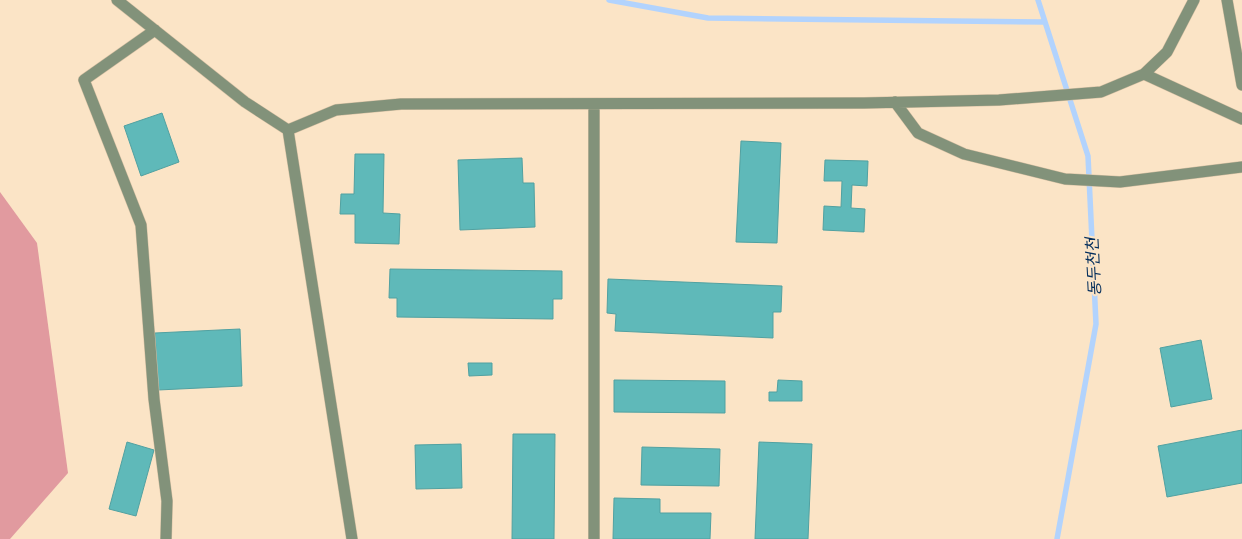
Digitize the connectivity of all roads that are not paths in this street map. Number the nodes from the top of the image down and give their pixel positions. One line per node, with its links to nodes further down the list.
1 (117, 0): 4 (lane)
2 (1194, 0): 5 (lane)
3 (1227, 0): 6 (lane)
4 (154, 30): 10 (lane); 12 (lane)
5 (1144, 74): 7 (lane); 9 (lane)
6 (1242, 85)
7 (895, 102): 8 (lane); 11 (lane)
8 (594, 104): 10 (lane); 14 (lane)
9 (1242, 119)
10 (288, 130): 13 (lane)
11 (1242, 167)
12 (166, 539)
13 (352, 539)
14 (594, 539)

